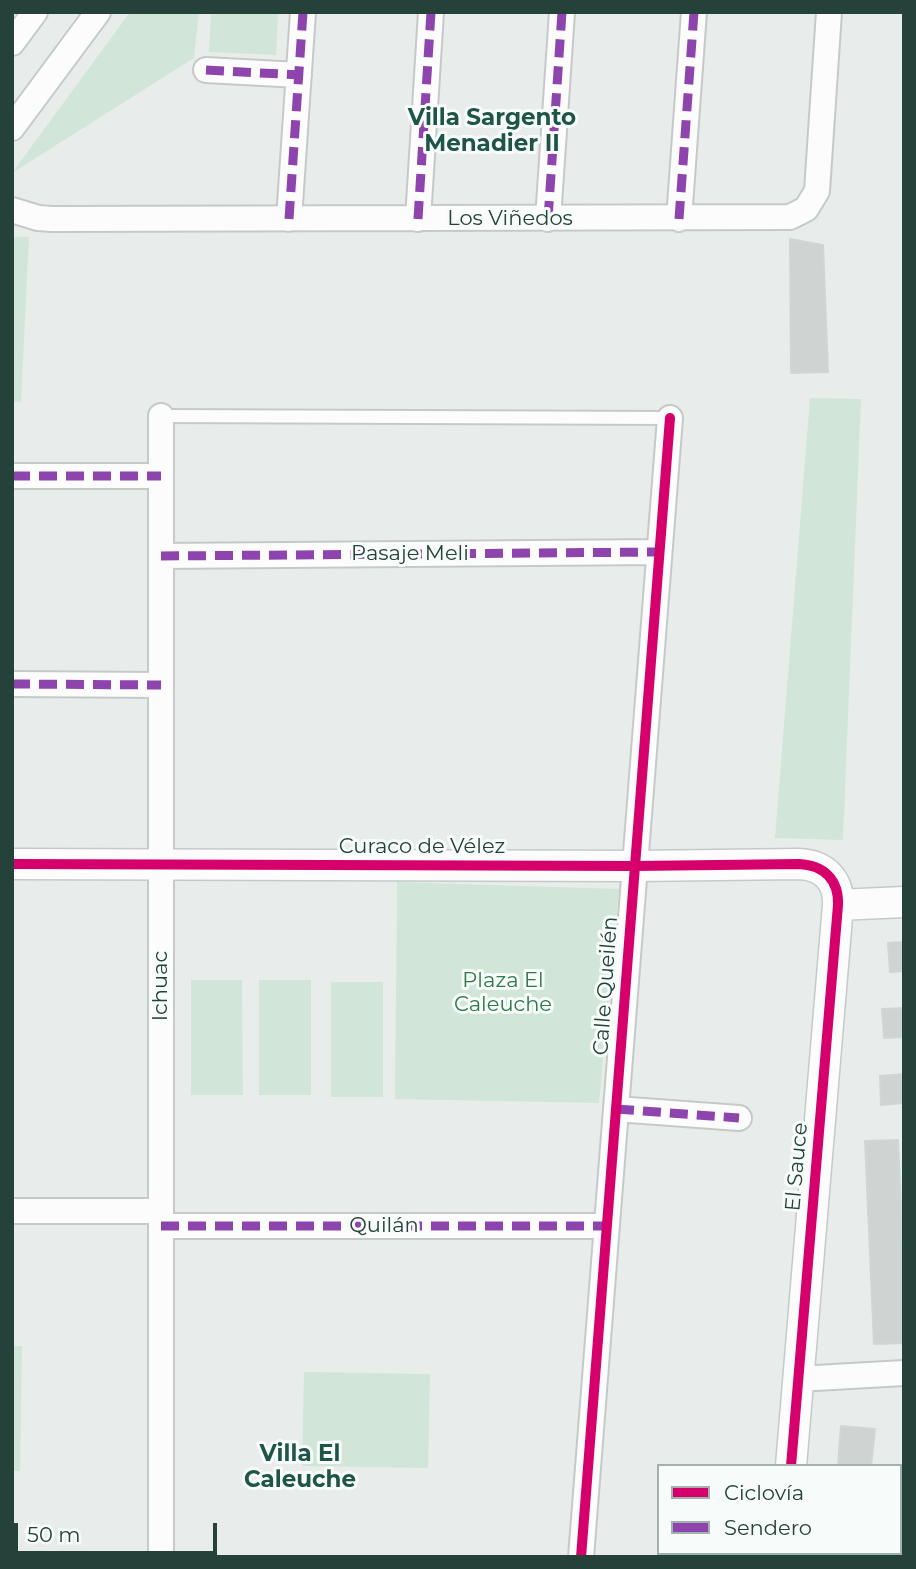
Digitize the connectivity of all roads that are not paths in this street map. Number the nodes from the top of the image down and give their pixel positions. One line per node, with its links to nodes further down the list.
1 (35, 12): 8 (street)
2 (98, 12): 11 (street)
3 (303, 12): 10 (street)
4 (431, 12): 14 (street)
5 (562, 12): 15 (street)
6 (694, 12): 16 (street)
7 (829, 12): 16 (street, Los Viñedos)
8 (12, 43)
9 (205, 70): 10 (street)
10 (299, 75): 13 (street)
11 (12, 128)
12 (12, 210): 13 (street, Los Viñedos)
13 (289, 219): 14 (street, Los Viñedos)
14 (418, 219): 15 (street, Los Viñedos)
15 (548, 219): 16 (street, Los Viñedos)
16 (679, 219)
17 (161, 416): 18 (lane); 19 (street, Ichuac)
18 (670, 418): 21 (street, Calle Queilén)
19 (161, 475): 20 (street); 22 (street, Ichuac)
20 (12, 476)
21 (659, 552): 22 (street, Pasaje Meli); 27 (street, Calle Queilén)
22 (161, 556): 24 (street, Ichuac)
23 (12, 684): 24 (street)
24 (161, 685): 26 (street, Ichuac)
25 (12, 864): 26 (street, Curaco de Vélez)
26 (161, 865): 27 (street, Curaco de Vélez); 34 (street, Ichuac)
27 (635, 866): 28 (street, Curaco de Vélez); 31 (street, Calle Queilén)
28 (829, 874): 30 (street, El Sauce)
29 (904, 902): 30 (street)
30 (838, 905): 37 (street, El Sauce)
31 (615, 1109): 32 (street); 35 (street, Calle Queilén)
32 (740, 1118)
33 (12, 1211): 34 (street, Quilán)
34 (161, 1219): 35 (street, Quilán); 39 (street, Ichuac)
35 (607, 1226): 40 (street, Calle Queilén)
36 (904, 1373): 37 (street)
37 (798, 1379): 38 (street, El Sauce)
38 (791, 1464)
39 (160, 1557)
40 (581, 1557)

